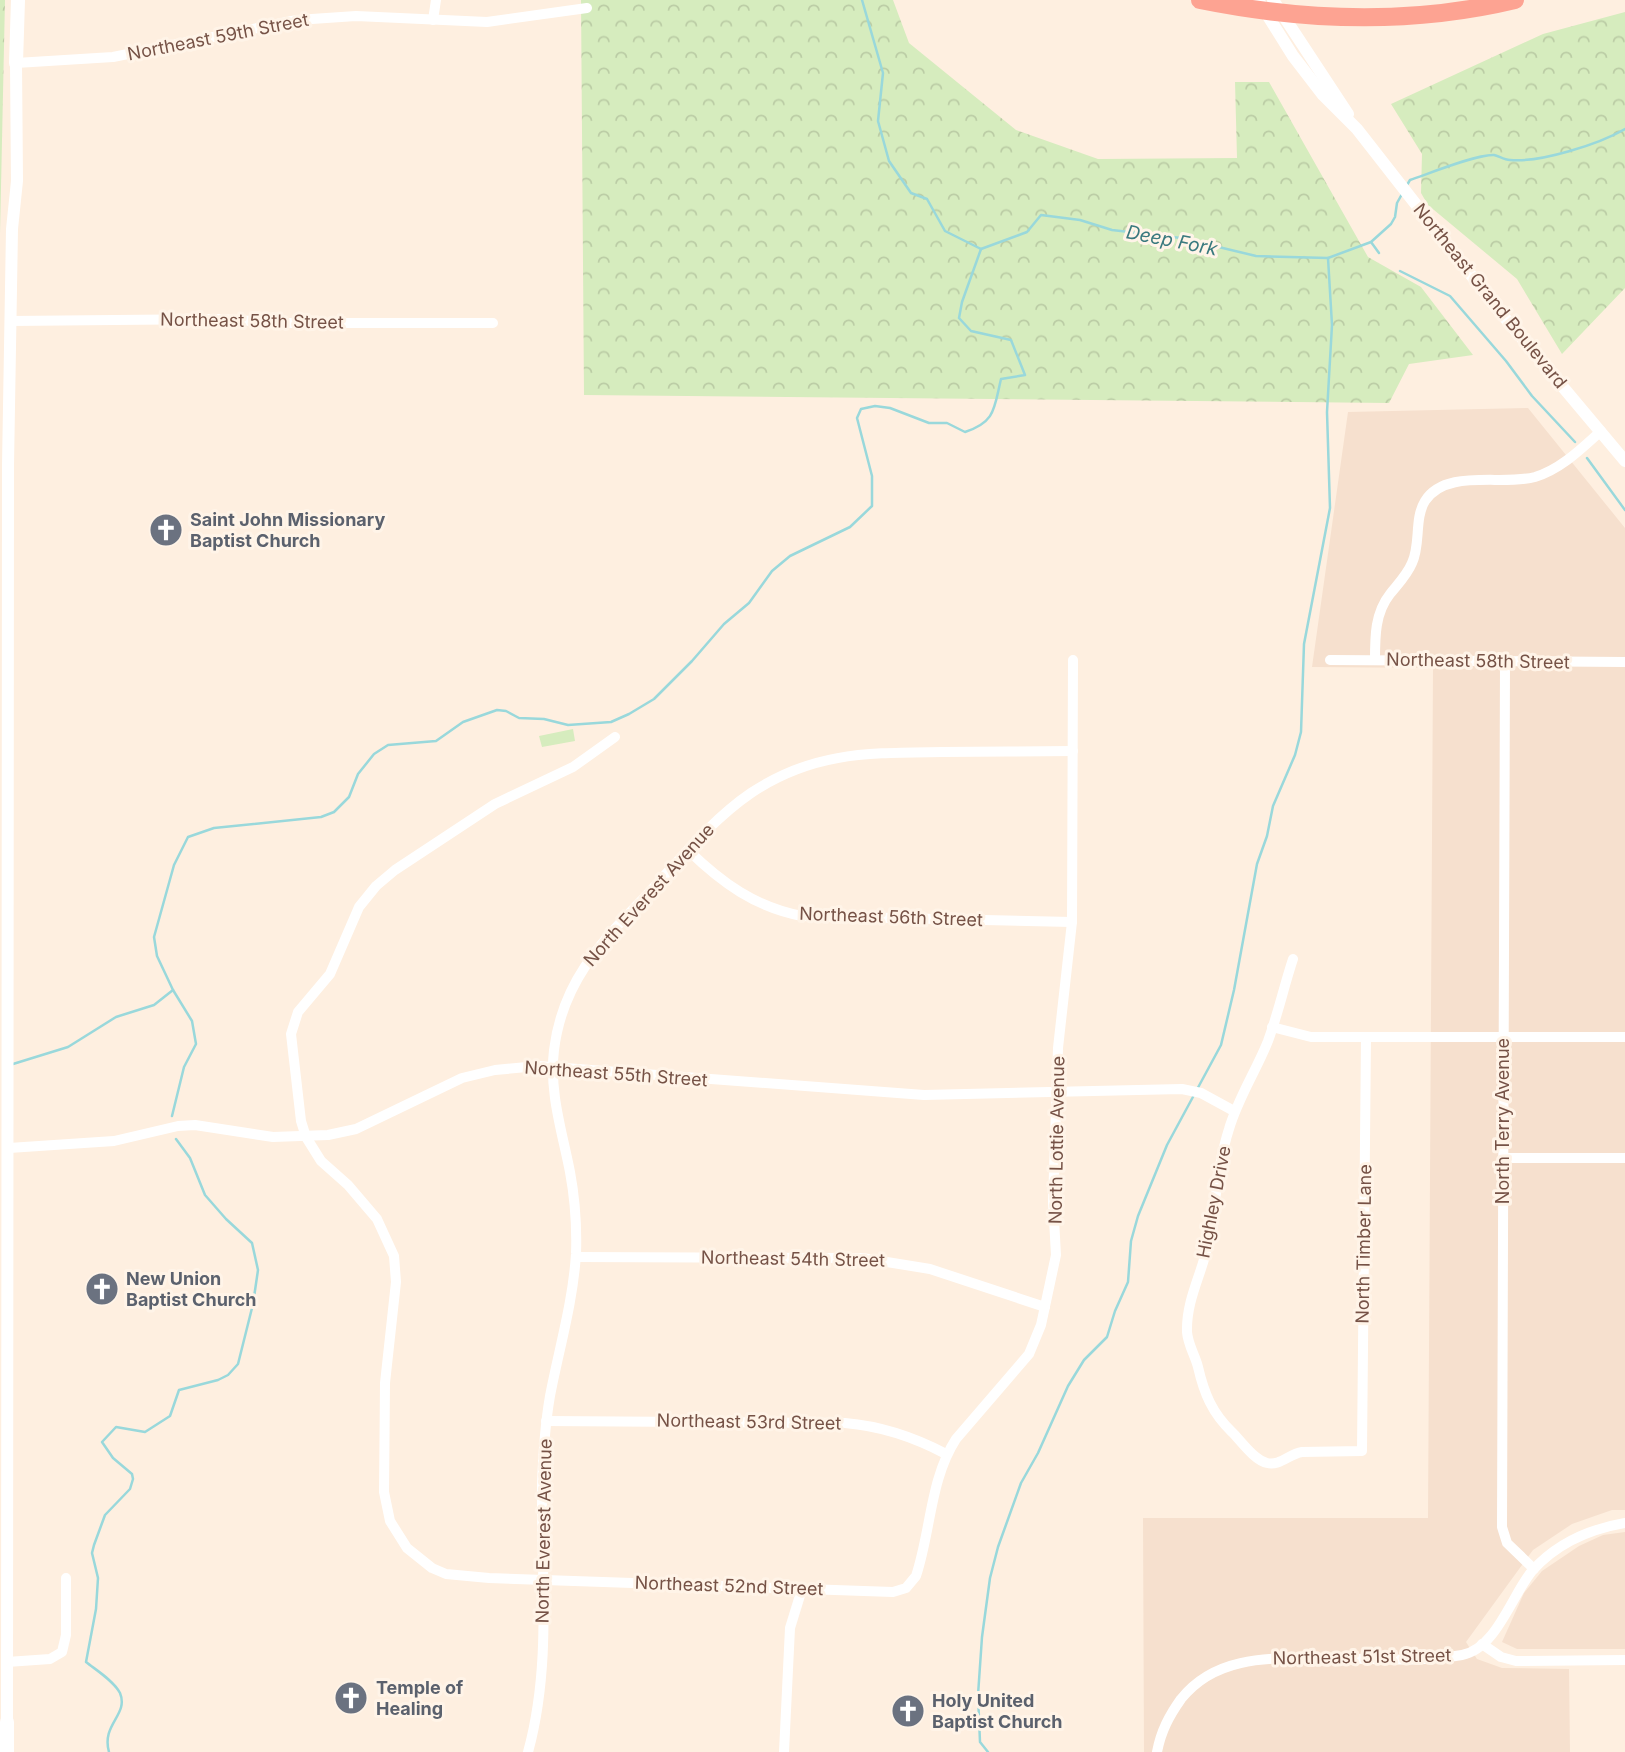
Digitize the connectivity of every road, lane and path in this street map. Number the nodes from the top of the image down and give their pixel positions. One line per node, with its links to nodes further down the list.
1 (18, 0): 9 (main road)
2 (436, 0): 8 (street)
3 (1200, 0): 6 (highway)
4 (1258, 0): 10 (street, Northeast Grand Boulevard)
5 (1273, 0): 10 (street, Northeast Grand Boulevard)
6 (1515, 0)
7 (587, 8): 8 (street, Northeast 59th Street)
8 (433, 20): 9 (street, Northeast 59th Street)
9 (16, 63): 11 (street)
10 (1357, 129): 13 (street, Northeast Grand Boulevard)
11 (10, 321): 12 (street, Northeast 58th Street); 33 (street)
12 (493, 323)
13 (1601, 431): 14 (street, Northeast Grand Boulevard); 17 (street)
14 (1625, 461)
15 (1073, 660): 21 (street, North Lottie Avenue)
16 (1330, 660): 17 (street, Northeast 58th Street)
17 (1375, 660): 18 (street, Northeast 58th Street)
18 (1505, 661): 19 (street, Northeast 58th Street); 26 (street, North Terry Avenue)
19 (1625, 662)
20 (615, 737): 32 (street)
21 (1073, 751): 22 (street, North Everest Avenue); 23 (street, North Lottie Avenue)
22 (688, 850): 23 (street, Northeast 56th Street); 29 (street, North Everest Avenue)
23 (1072, 922): 30 (street, North Lottie Avenue)
24 (1293, 960): 25 (street, Highley Drive)
25 (1272, 1027): 28 (street); 31 (street, Highley Drive)
26 (1504, 1037): 27 (street); 28 (street); 34 (street, North Terry Avenue)
27 (1625, 1037)
28 (1366, 1038): 41 (street, North Timber Lane)
29 (553, 1067): 30 (street, Northeast 55th Street); 32 (street, Northeast 55th Street); 36 (street, North Everest Avenue)
30 (1057, 1093): 31 (street, Northeast 55th Street); 37 (street, North Lottie Avenue)
31 (1234, 1111): 41 (street, Highley Drive)
32 (306, 1137): 33 (street, Northeast 55th Street); 45 (street, Northeast 52nd Street)
33 (9, 1148): 38 (street)
34 (1503, 1158): 35 (street); 43 (street, North Terry Avenue)
35 (1625, 1158)
36 (576, 1257): 37 (street, Northeast 54th Street); 39 (street, North Everest Avenue)
37 (1045, 1307): 40 (street, North Lottie Avenue)
38 (4, 1319): 50 (street)
39 (546, 1421): 40 (street, Northeast 53rd Street); 45 (street, North Everest Avenue)
40 (946, 1454): 46 (street, North Lottie Avenue)
41 (1273, 1464)
42 (1625, 1523): 43 (street)
43 (1534, 1569): 48 (street)
44 (66, 1578): 50 (street)
45 (543, 1579): 47 (street, Northeast 52nd Street); 53 (street, North Everest Avenue)
46 (912, 1583): 47 (street, Northeast 52nd Street)
47 (802, 1589): 54 (street)
48 (1482, 1644): 49 (street); 55 (street, Northeast 51st Street)
49 (1625, 1660)
50 (7, 1662): 51 (street)
51 (7, 1722): 52 (main road)
52 (7, 1752)
53 (528, 1752)
54 (785, 1752)
55 (1157, 1752)

